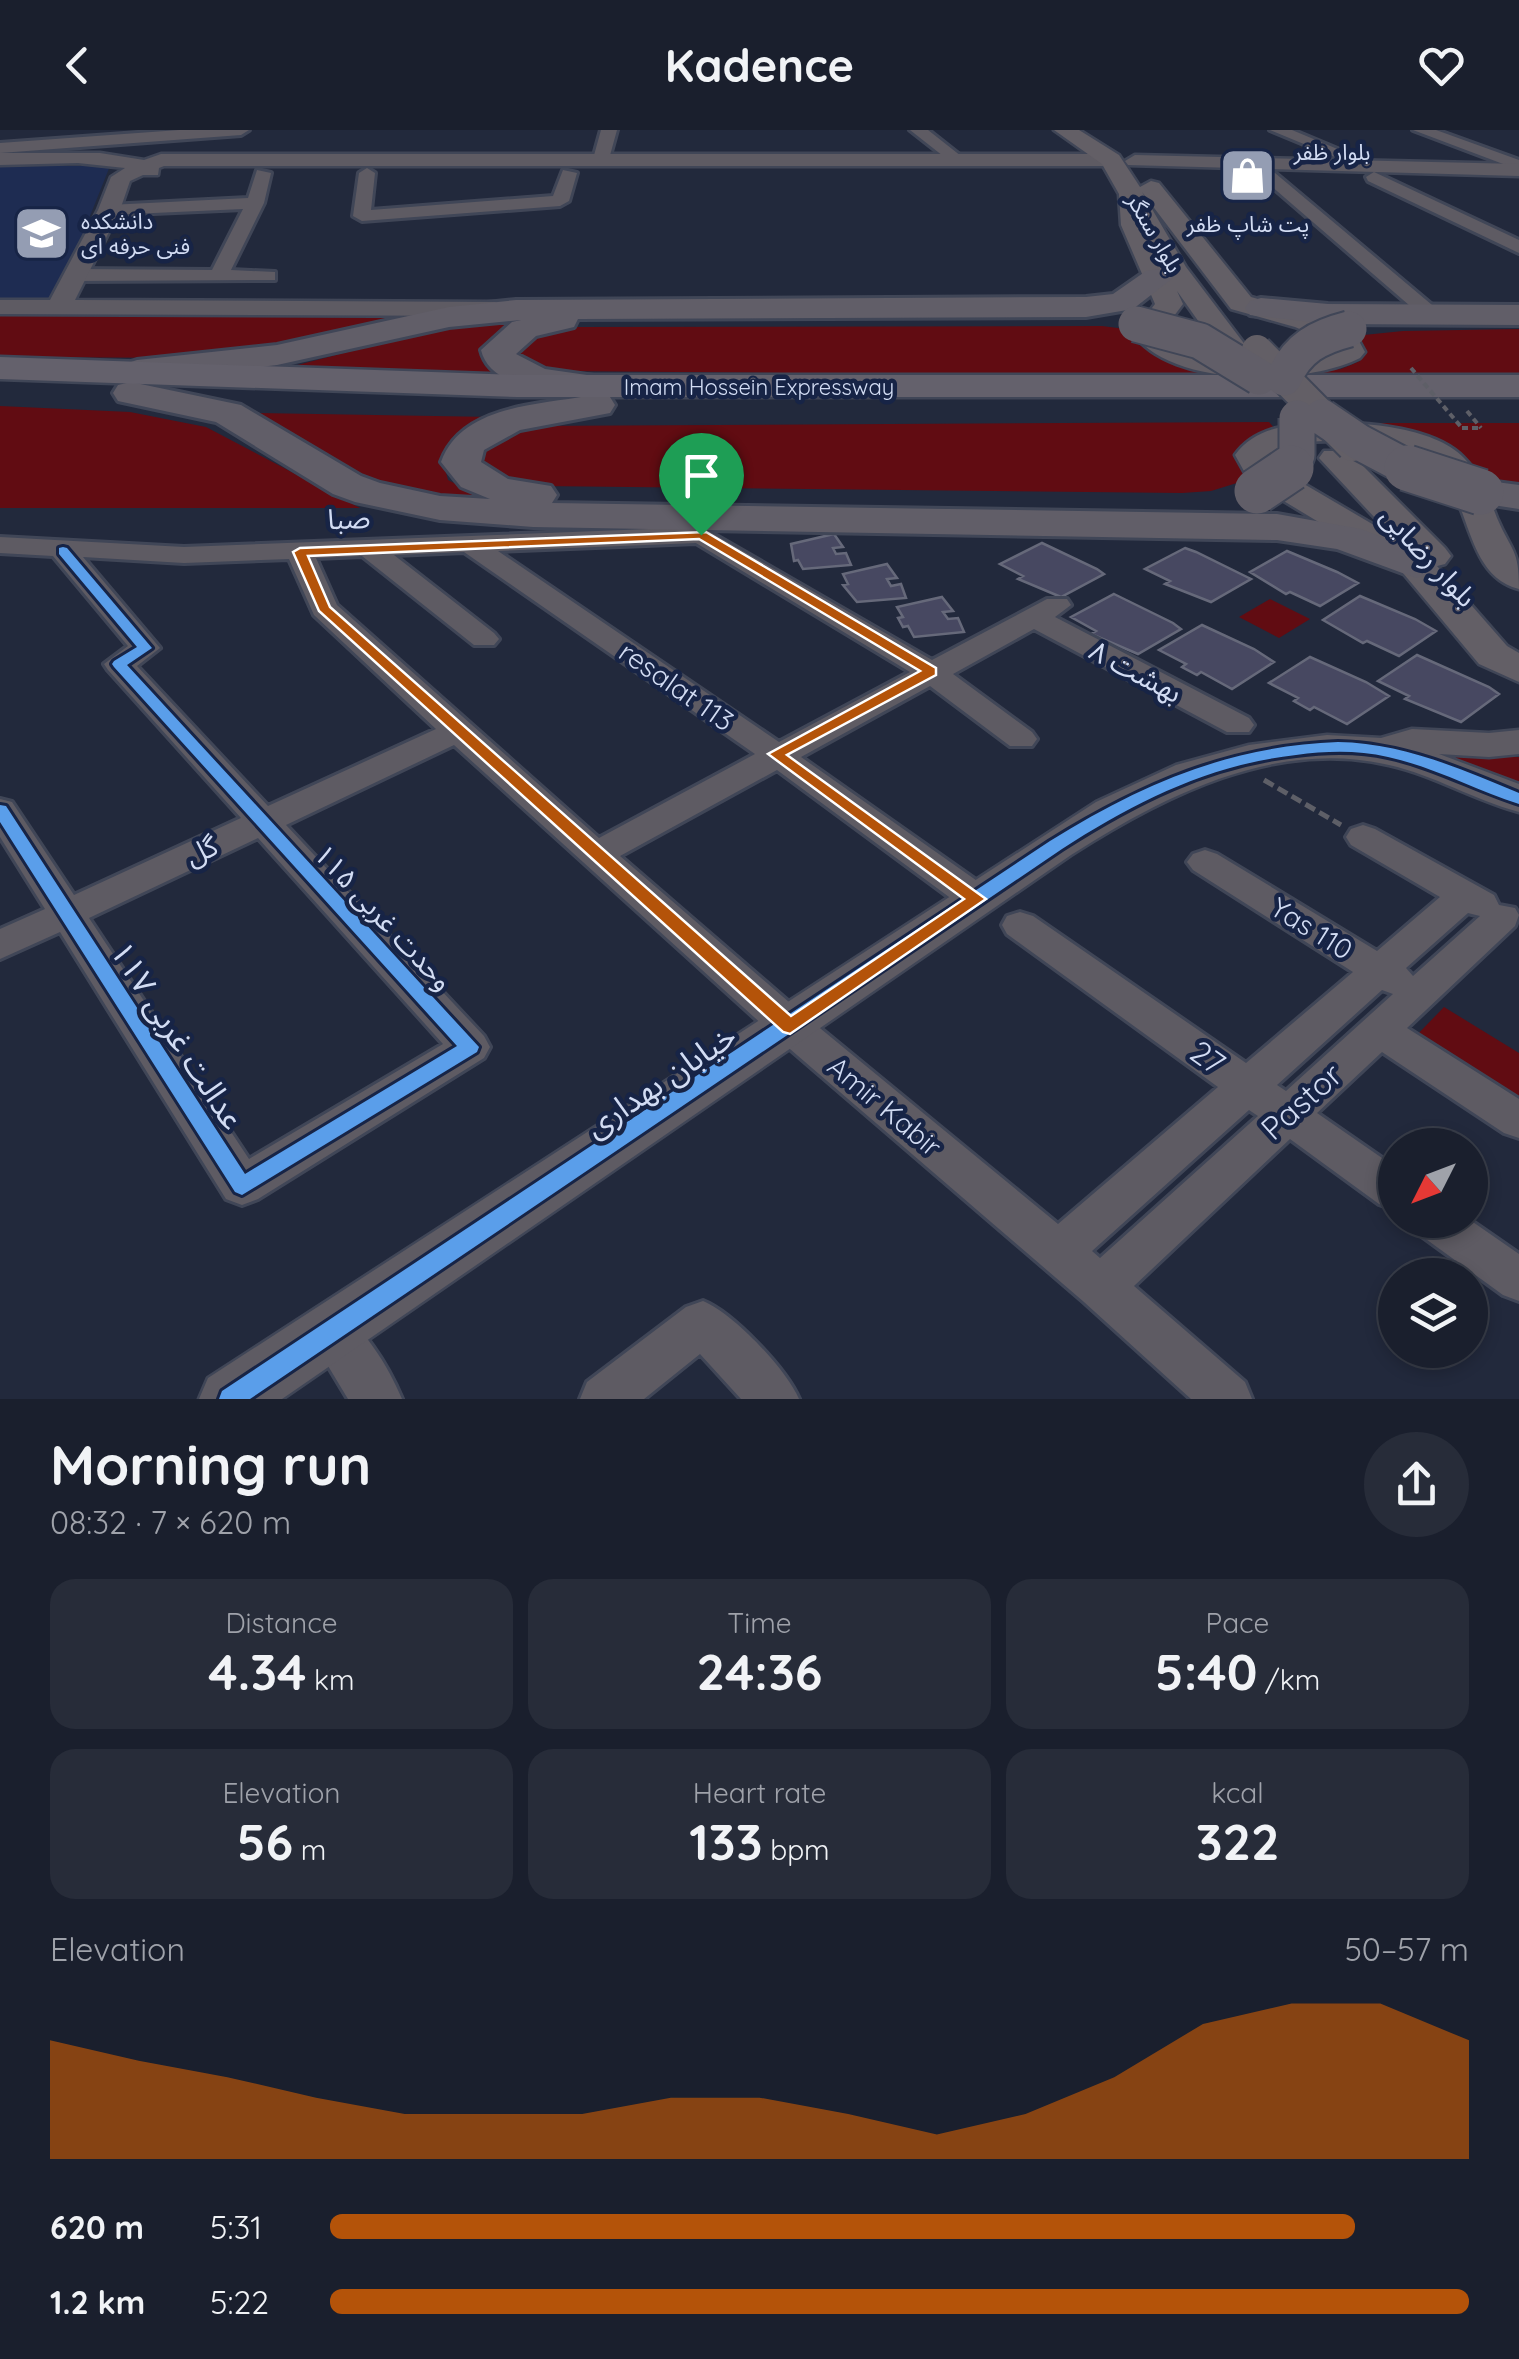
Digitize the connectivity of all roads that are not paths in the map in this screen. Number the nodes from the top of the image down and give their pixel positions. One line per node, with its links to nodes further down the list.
1 (241, 130): 8 (street)
2 (609, 130): 11 (street)
3 (918, 130): 12 (street)
4 (1065, 130): 16 (main road, بلوار سنگر)
5 (1092, 130): 16 (main road, بلوار سنگر)
6 (1278, 130): 17 (street)
7 (1422, 130): 15 (street)
8 (179, 134): 9 (street); 13 (street)
9 (0, 148)
10 (0, 159): 13 (street, بلوار ظفر)
11 (602, 159): 12 (street, بلوار ظفر); 14 (street, بلوار ظفر)
12 (958, 160): 16 (street, بلوار ظفر)
13 (152, 163): 14 (street, بلوار ظفر); 18 (street, بلوار ظفر); 24 (street)
14 (544, 166): 19 (street, بلوار ظفر); 20 (street, بلوار ظفر)
15 (1519, 167): 17 (street, بلوار ظفر)
16 (1131, 172): 17 (street, بلوار ظفر); 20 (street, بلوار ظفر); 21 (street, بلوار ظفر); 29 (main road); 32 (main road); 37 (main road, بلوار سنگر)
17 (1372, 172): 21 (street, بلوار ظفر); 22 (street, بلوار ظفر); 25 (street)
18 (264, 173): 19 (street, بلوار ظفر); 23 (street)
19 (367, 173): 20 (street)
20 (569, 174)
21 (1269, 176): 34 (street)
22 (1519, 181)
23 (255, 203): 24 (street); 27 (street)
24 (109, 210): 26 (street)
25 (1519, 247)
26 (75, 275): 27 (street); 31 (street)
27 (219, 275): 28 (street)
28 (268, 276)
29 (1157, 278): 32 (main road); 33 (main road)
30 (0, 307): 31 (street)
31 (58, 307): 33 (street)
32 (1261, 308): 34 (main road)
33 (529, 310): 39 (main road)
34 (1431, 314): 35 (main road)
35 (1519, 314)
36 (1519, 325): 37 (main road, bridge)
37 (1258, 364): 42 (main road, bridge); 44 (main road, بلوار سنگر)
38 (0, 368): 39 (highway, Imam Hossein Expressway)
39 (121, 383): 41 (highway, Imam Hossein Expressway); 42 (highway, Imam Hossein Expressway); 52 (main road)
40 (1519, 386): 42 (highway, Imam Hossein Expressway)
41 (0, 388)
42 (597, 396): 43 (highway, Imam Hossein Expressway); 44 (main road, bridge)
43 (1519, 408)
44 (1309, 418): 45 (main road, بلوار سنگر); 46 (main road, bridge)
45 (1350, 458): 54 (main road, بلوار رضایی); 56 (main road, بلوار رضایی)
46 (1500, 494)
47 (0, 546): 50 (street, صبا)
48 (473, 546): 49 (street, صبا); 58 (street, صبا); 64 (street, resalat 113)
49 (371, 550): 51 (street, صبا); 55 (street)
50 (64, 551): 51 (street, صبا); 67 (street, ۱۱۵ وحدت غربی)
51 (300, 552): 59 (street, Amir Kabir)
52 (1416, 566): 53 (main road); 57 (main road)
53 (1519, 578)
54 (1519, 609)
55 (484, 639)
56 (1519, 657)
57 (1519, 670)
58 (931, 672): 60 (street); 62 (street, ۸ بهشت); 64 (street)
59 (458, 730): 67 (street, گل); 69 (street, Amir Kabir)
60 (1020, 739)
61 (1519, 742): 63 (street, خیابان بهداری)
62 (1234, 743): 63 (street, خیابان بهداری); 72 (street, خیابان بهداری)
63 (1374, 749): 65 (street, خیابان بهداری)
64 (776, 754): 69 (street); 72 (street, resalat 113)
65 (1519, 798)
66 (0, 810): 73 (street, ۱۱۷ عدالت غربی)
67 (261, 821): 73 (street, گل); 85 (street, ۱۱۵ وحدت غربی)
68 (1363, 838): 71 (street, Pastor)
69 (598, 854): 79 (street, Amir Kabir)
70 (1206, 862): 77 (street, Yas 110)
71 (1464, 895): 74 (street, Pastor); 77 (street)
72 (977, 899): 79 (street, خیابان بهداری)
73 (67, 913): 76 (street, گل); 85 (street, ۱۱۷ عدالت غربی)
74 (1511, 921): 78 (street, Pastor)
75 (1020, 925): 81 (street, 27)
76 (0, 944)
77 (1380, 970): 78 (street, Yas 110); 81 (street)
78 (1419, 994): 80 (street, Pastor)
79 (790, 1026): 87 (street, Amir Kabir); 90 (street, خیابان بهداری)
80 (1379, 1030): 82 (street, Pastor); 83 (street)
81 (1248, 1085): 82 (street, 27); 87 (street)
82 (1286, 1114): 84 (street, 27); 89 (street, Pastor)
83 (1519, 1121)
84 (1378, 1180)
85 (242, 1186)
86 (1460, 1238): 88 (street)
87 (1058, 1252): 89 (street, Amir Kabir)
88 (1519, 1280)
89 (1101, 1287): 95 (street, Amir Kabir)
90 (332, 1332): 91 (street, خیابان بهداری); 92 (street)
91 (230, 1399)
92 (377, 1399)
93 (606, 1399): 94 (street)
94 (774, 1399)
95 (1227, 1399)

